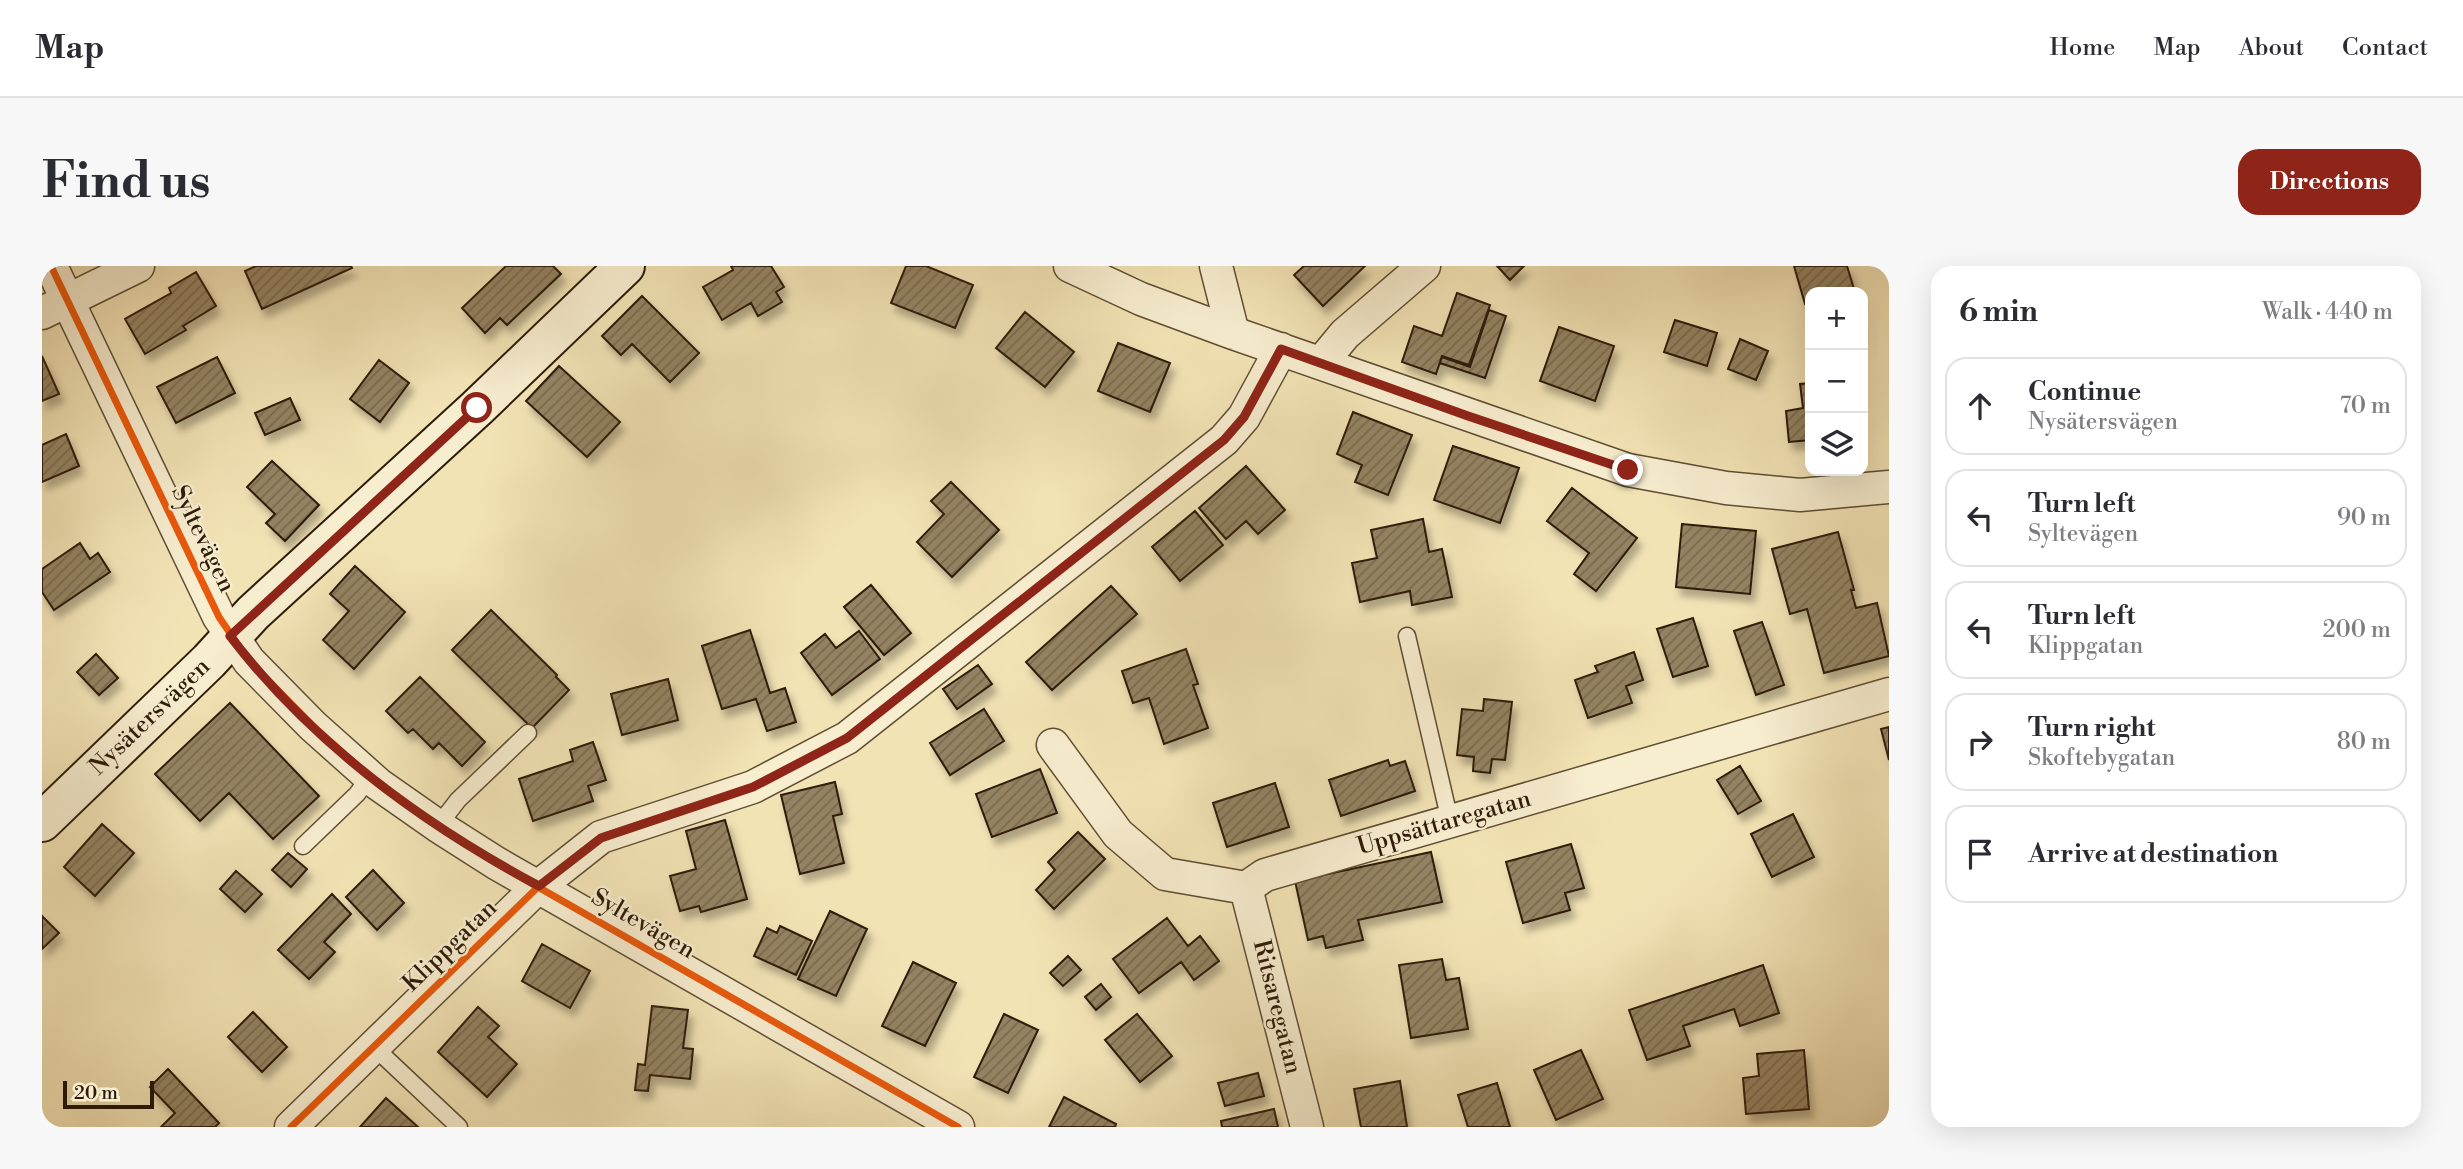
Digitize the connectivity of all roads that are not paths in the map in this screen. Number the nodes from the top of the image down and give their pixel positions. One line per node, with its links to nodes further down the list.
1 (51, 266): 7 (street, Syltevägen)
2 (138, 266): 7 (street)
3 (1070, 266): 8 (street)
4 (1216, 266): 8 (street)
5 (1424, 266): 10 (street)
6 (615, 269): 12 (street, Nysätersvägen)
7 (55, 307): 12 (street, Syltevägen)
8 (1233, 333): 9 (street)
9 (1281, 349): 10 (street); 22 (street, Klippgatan)
10 (1321, 363): 11 (street)
11 (1888, 492)
12 (230, 636): 17 (street, Syltevägen); 19 (street, Nysätersvägen)
13 (1406, 636): 18 (lane)
14 (1889, 694): 18 (street, Uppsättaregatan)
15 (528, 733): 20 (lane)
16 (1053, 745): 23 (street)
17 (370, 776): 20 (street, Syltevägen); 21 (lane)
18 (1450, 821): 23 (street, Uppsättaregatan)
19 (42, 822)
20 (438, 826): 22 (street, Syltevägen)
21 (303, 846)
22 (539, 886): 24 (street, Klippgatan); 27 (street, Syltevägen)
23 (1246, 888): 28 (street, Ritsaregatan)
24 (374, 1047): 25 (street, Klippgatan); 26 (lane)
25 (291, 1127)
26 (459, 1127)
27 (958, 1127)
28 (1307, 1127)

